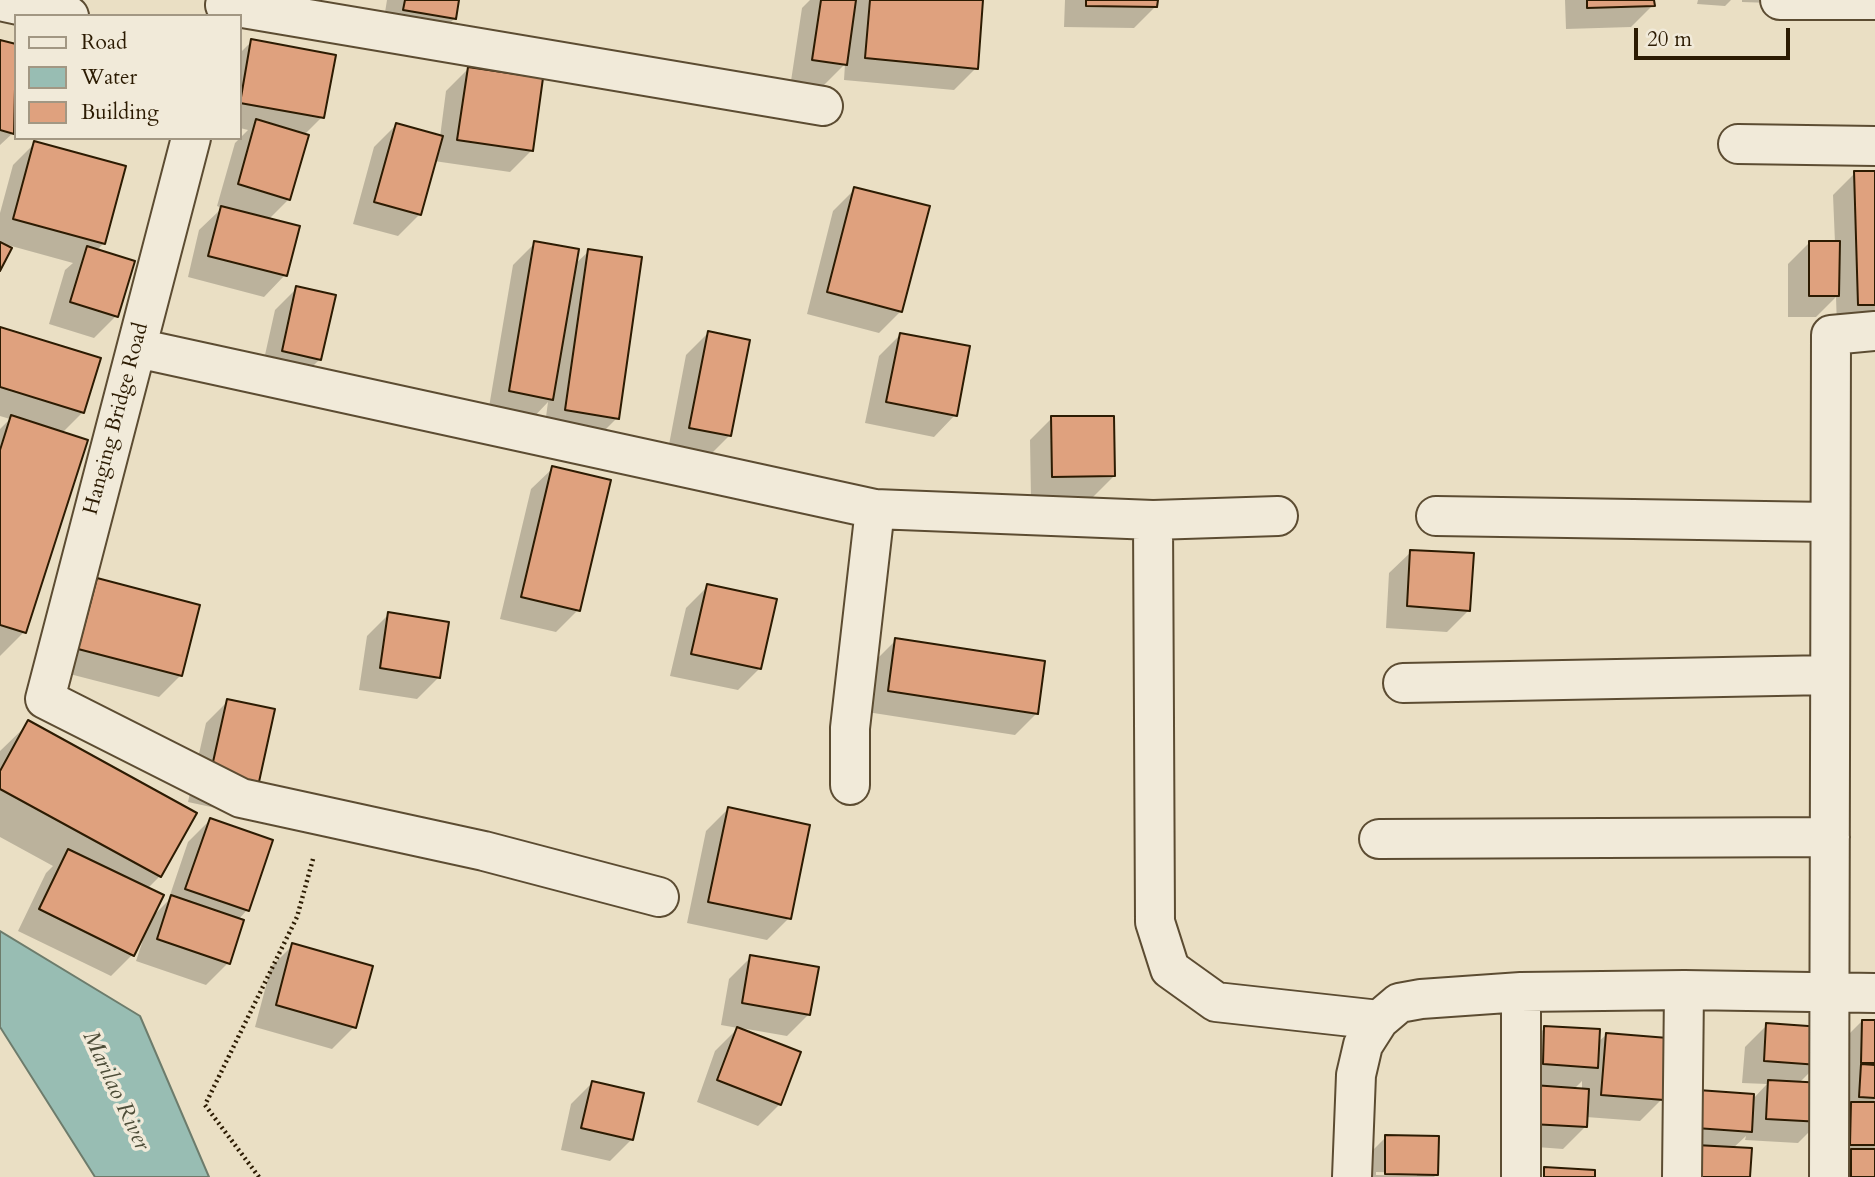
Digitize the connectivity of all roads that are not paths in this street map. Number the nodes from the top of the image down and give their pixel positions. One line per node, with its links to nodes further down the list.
1 (1780, 0): 2 (street)
2 (1875, 0)
3 (0, 1): 5 (street)
4 (225, 7): 6 (street)
5 (60, 14)
6 (823, 106)
7 (190, 140): 11 (street, Hanging Bridge Road)
8 (1738, 144): 9 (street)
9 (1875, 146)
10 (1875, 331): 16 (street)
11 (137, 348): 12 (street); 22 (street, Hanging Bridge Road)
12 (875, 509): 15 (street); 19 (street)
13 (1279, 516): 15 (street)
14 (1436, 516): 16 (street)
15 (1153, 520): 27 (street)
16 (1830, 522): 17 (street)
17 (1830, 675): 18 (street); 20 (street)
18 (1404, 683)
19 (850, 785)
20 (1830, 837): 21 (street); 25 (street)
21 (1379, 839)
22 (659, 897)
23 (1685, 990): 24 (street); 25 (street); 30 (street)
24 (1521, 992): 27 (street); 29 (street)
25 (1829, 992): 26 (street); 31 (street)
26 (1875, 993)
27 (1379, 1020): 28 (street)
28 (1352, 1177)
29 (1521, 1177)
30 (1682, 1177)
31 (1829, 1177)

